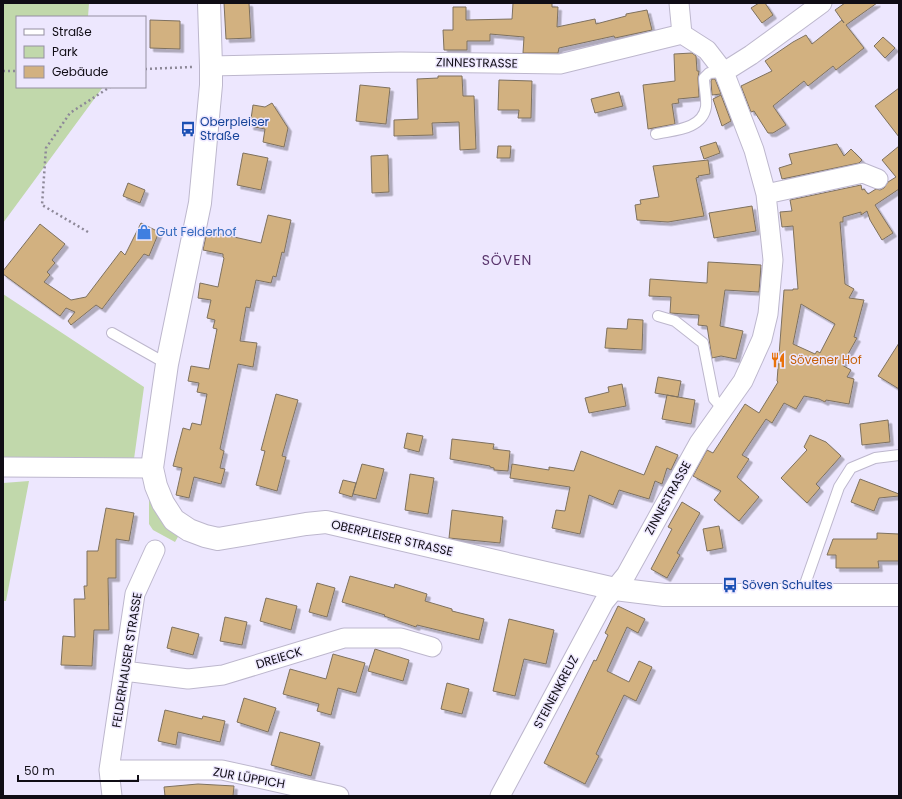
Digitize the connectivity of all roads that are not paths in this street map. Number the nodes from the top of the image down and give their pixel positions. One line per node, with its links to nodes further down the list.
1 (209, 3): 5 (main road, OBERPLEISER STRASSE)
2 (679, 3): 4 (street)
3 (822, 3): 6 (street)
4 (682, 34): 5 (street, ZINNESTRASSE); 6 (street, ZINNESTRASSE)
5 (211, 66): 12 (main road, OBERPLEISER STRASSE)
6 (724, 72): 7 (lane); 9 (street, ZINNESTRASSE)
7 (656, 134)
8 (878, 179): 9 (street)
9 (766, 194): 13 (street, ZINNESTRASSE)
10 (658, 316): 13 (lane)
11 (112, 332): 12 (lane)
12 (167, 364): 16 (main road, OBERPLEISER STRASSE)
13 (723, 408): 18 (street, ZINNESTRASSE)
14 (899, 455): 19 (lane)
15 (3, 467): 16 (street)
16 (152, 468): 18 (main road, OBERPLEISER STRASSE)
17 (154, 550): 22 (street, FELDERHAUSER STRASSE)
18 (615, 589): 19 (main road, OBERPLEISER STRASSE); 26 (street, STEINENKREUZ)
19 (806, 595): 20 (main road, OBERPLEISER STRASSE)
20 (899, 595)
21 (432, 647): 22 (street, DREIECK)
22 (124, 671): 23 (street, FELDERHAUSER STRASSE)
23 (109, 770): 24 (street, FELDERHAUSER STRASSE); 25 (street, ZUR LÜPPICH)
24 (112, 796)
25 (339, 796)
26 (500, 796)

